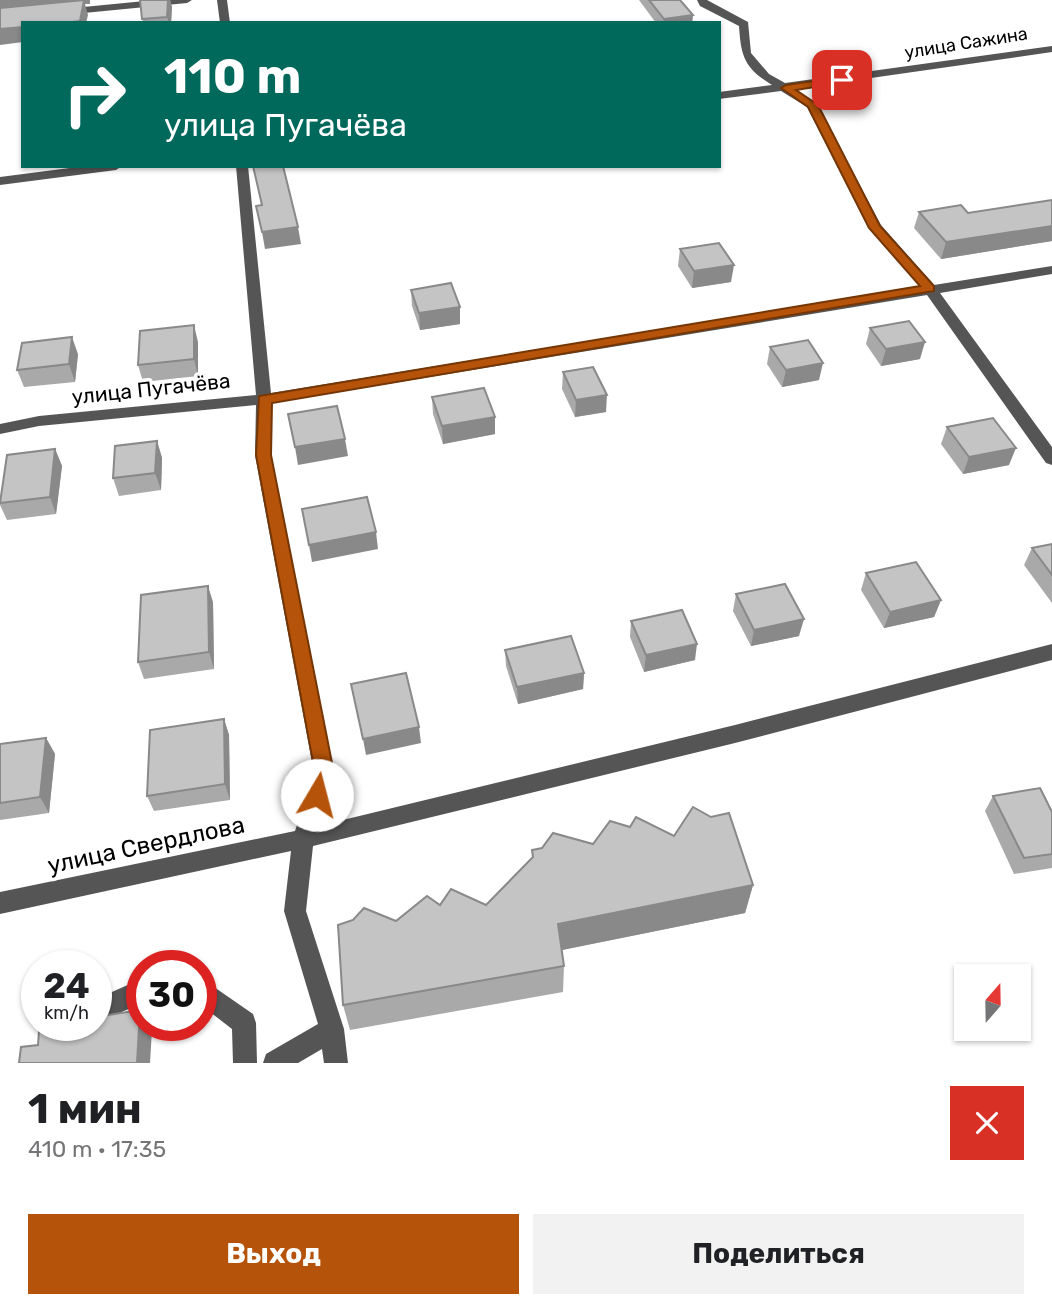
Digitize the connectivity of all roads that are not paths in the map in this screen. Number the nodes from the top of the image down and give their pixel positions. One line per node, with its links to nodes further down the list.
1 (187, 0): 4 (street)
2 (222, 0): 5 (street)
3 (702, 0): 7 (street)
4 (48, 13)
5 (225, 21)
6 (1052, 49): 7 (street, улица Сажина)
7 (786, 88): 8 (street, улица Сажина); 13 (street)
8 (721, 96)
9 (101, 168): 11 (street)
10 (242, 168): 14 (street)
11 (0, 181)
12 (1052, 270): 13 (street, улица Пугачёва)
13 (930, 289): 14 (street, улица Пугачёва); 16 (street)
14 (264, 399): 15 (street, улица Пугачёва); 18 (street)
15 (0, 429)
16 (1052, 459)
17 (1052, 652): 18 (street, улица Свердлова)
18 (303, 839): 19 (street, улица Свердлова); 21 (street)
19 (0, 902)
20 (217, 1002): 22 (street)
21 (332, 1028): 23 (street); 24 (street)
22 (245, 1063)
23 (275, 1063)
24 (336, 1063)

